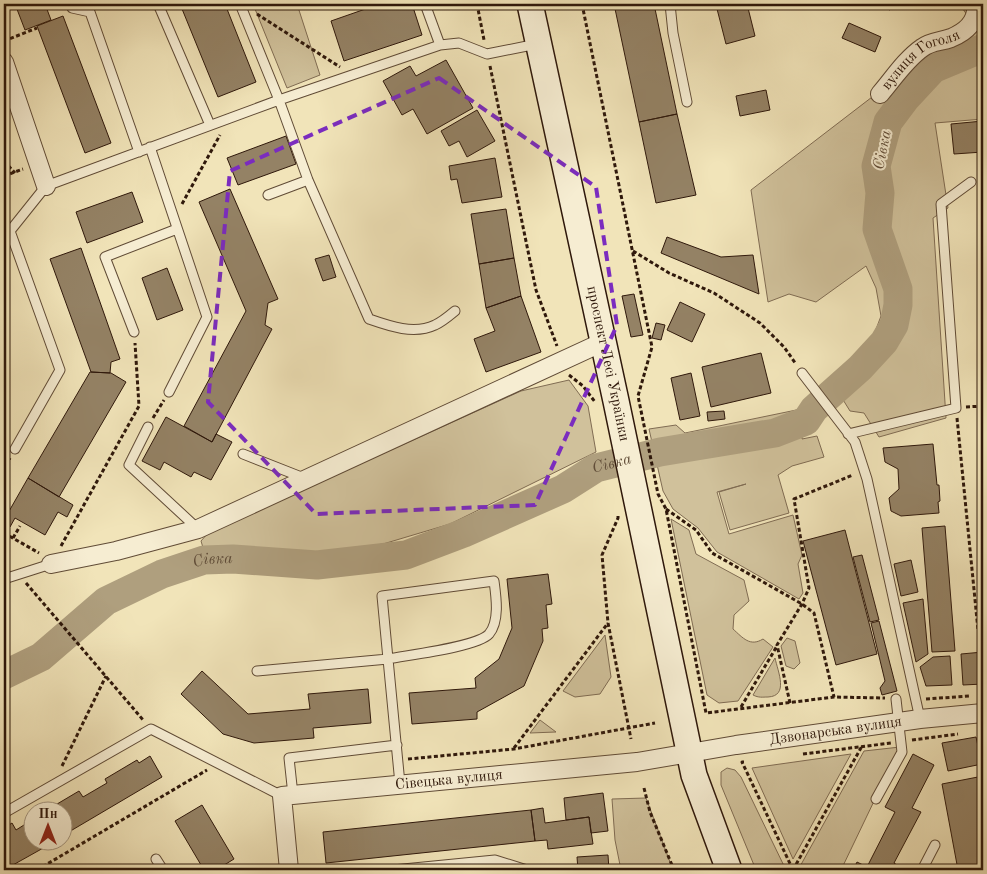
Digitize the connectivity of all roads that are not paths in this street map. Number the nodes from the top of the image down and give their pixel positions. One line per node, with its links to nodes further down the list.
1 (71, 4): 16 (lane)
2 (158, 4): 14 (lane)
3 (240, 4): 12 (lane)
4 (425, 4): 9 (lane)
5 (530, 4): 8 (main road, проспект Лесі Українки)
6 (670, 4): 13 (lane)
7 (976, 4): 11 (street, вулиця Гоголя)
8 (540, 44): 9 (lane); 26 (main road, проспект Лесі Українки)
9 (440, 45): 12 (lane)
10 (4, 62): 19 (street)
11 (880, 94)
12 (280, 100): 14 (lane); 17 (lane)
13 (687, 102)
14 (210, 125): 15 (lane)
15 (150, 148): 16 (lane); 21 (lane)
16 (140, 152): 19 (lane)
17 (308, 180): 20 (lane); 24 (lane)
18 (971, 182): 30 (lane)
19 (46, 186): 22 (lane)
20 (268, 195)
21 (177, 229): 25 (lane); 28 (lane)
22 (10, 230): 23 (lane); 31 (lane)
23 (4, 242)
24 (455, 312)
25 (134, 332)
26 (603, 342): 33 (street); 44 (main road, проспект Лесі Українки)
27 (802, 373): 30 (lane)
28 (169, 392)
29 (148, 427): 34 (lane)
30 (848, 434): 41 (lane)
31 (15, 449)
32 (244, 454): 33 (lane)
33 (307, 479): 34 (street)
34 (198, 529): 35 (street)
35 (52, 562): 36 (lane)
36 (4, 579)
37 (388, 659): 37 (lane); 38 (lane); 43 (lane)
38 (257, 672)
39 (896, 699): 42 (lane)
40 (983, 713): 41 (street, Дзвонарська вулиця)
41 (920, 719): 42 (street, Дзвонарська вулиця)
42 (899, 722): 44 (street, Дзвонарська вулиця); 47 (lane)
43 (396, 745): 45 (lane); 46 (lane)
44 (689, 753): 45 (street, Сівецька вулиця); 55 (main road, проспект Лесі Українки)
45 (400, 784): 46 (street, Сівецька вулиця)
46 (288, 795): 48 (lane); 52 (street)
47 (876, 799)
48 (4, 813)
49 (935, 845): 56 (lane)
50 (156, 859): 51 (lane)
51 (163, 870)
52 (289, 870)
53 (393, 870): 54 (lane)
54 (527, 870)
55 (729, 870)
56 (922, 870)

